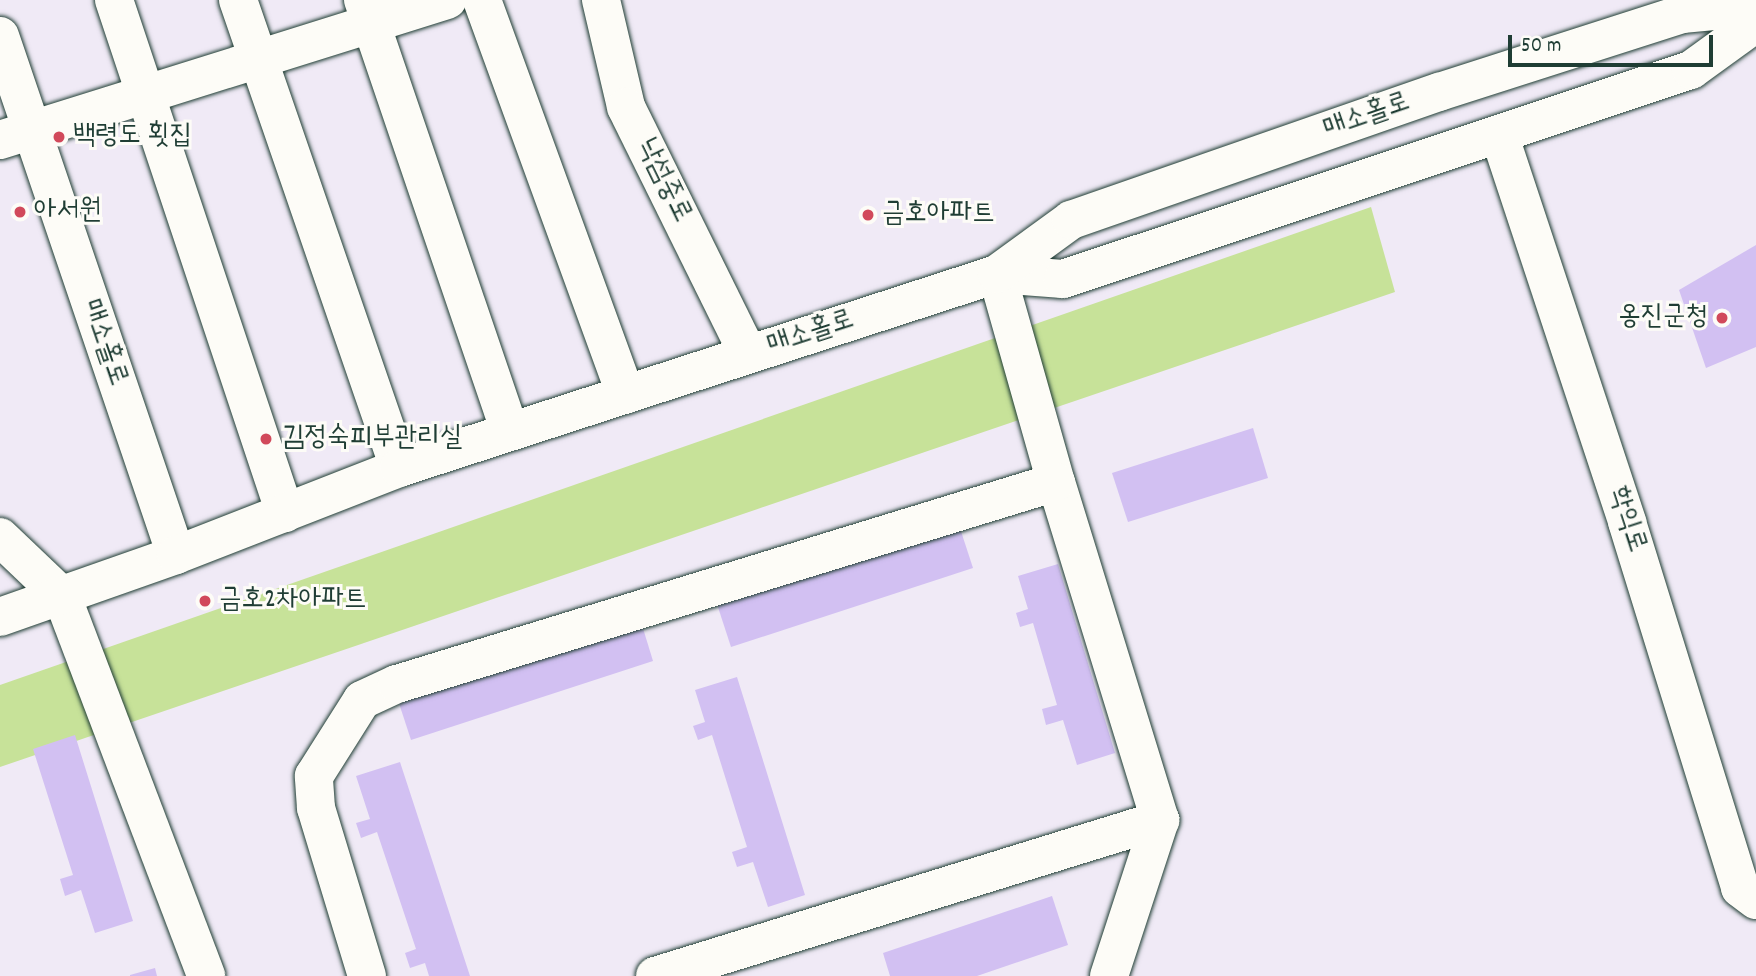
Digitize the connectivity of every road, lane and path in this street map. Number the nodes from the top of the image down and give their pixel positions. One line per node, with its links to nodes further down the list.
1 (114, 0): 11 (street)
2 (238, 0): 10 (street)
3 (448, 0): 7 (street)
4 (482, 0): 16 (street)
5 (601, 0): 15 (street, 낙섬중로)
6 (1756, 7): 14 (street, 매소홀로)
7 (367, 12): 10 (street); 17 (street)
8 (1756, 23): 12 (street, 매소홀로)
9 (0, 36): 13 (street, 매소홀로)
10 (257, 60): 11 (street); 18 (street)
11 (145, 95): 13 (street); 20 (street)
12 (1499, 134): 14 (street, 매소홀로); 26 (street, 학익로)
13 (15, 136): 22 (street, 매소홀로)
14 (997, 274): 15 (street, 매소홀로); 19 (street)
15 (748, 354): 16 (street, 매소홀로)
16 (626, 395): 17 (street, 매소홀로)
17 (510, 432): 18 (street, 매소홀로)
18 (399, 468): 20 (street, 매소홀로)
19 (1056, 482): 25 (street); 28 (street)
20 (285, 513): 22 (street, 매소홀로)
21 (0, 537): 23 (street)
22 (176, 555): 23 (street, 매소홀로)
23 (62, 596): 24 (street, 매소홀로); 27 (street)
24 (0, 617)
25 (1160, 820): 29 (street); 30 (street)
26 (1756, 900)
27 (206, 976)
28 (367, 976)
29 (655, 976)
30 (1109, 976)

